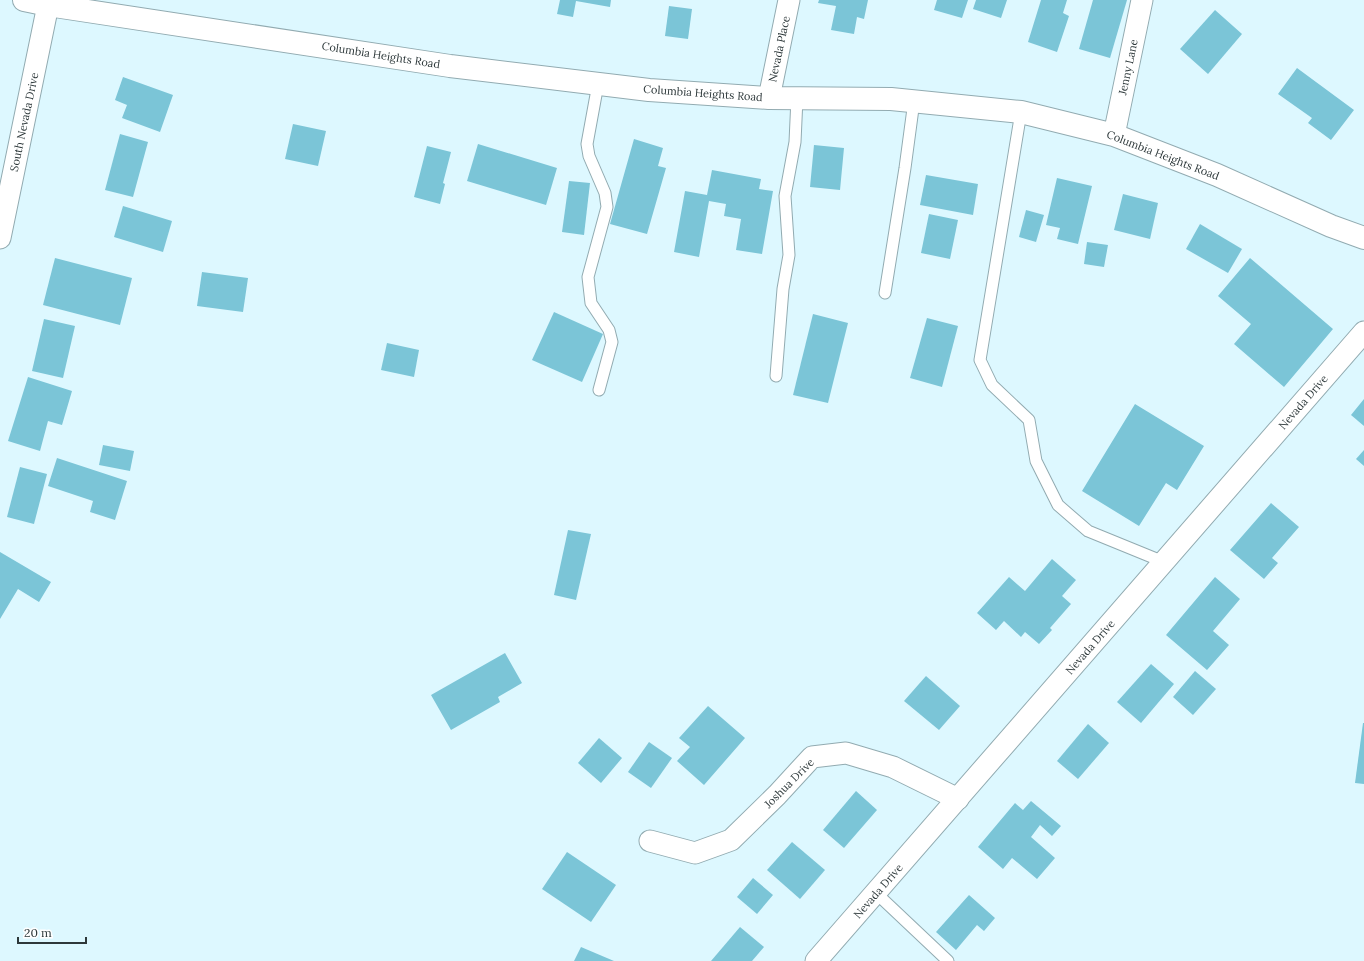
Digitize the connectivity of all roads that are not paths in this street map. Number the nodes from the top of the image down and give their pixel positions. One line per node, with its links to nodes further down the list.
1 (24, 0): 4 (street, Columbia Heights Road)
2 (789, 0): 6 (street, Nevada Place)
3 (1142, 0): 10 (street, Jenny Lane)
4 (48, 5): 5 (street, Columbia Heights Road); 11 (street, South Nevada Drive)
5 (598, 84): 6 (street, Columbia Heights Road); 16 (lane)
6 (769, 98): 7 (street, Columbia Heights Road)
7 (797, 98): 8 (street, Columbia Heights Road); 15 (lane)
8 (914, 101): 9 (street, Columbia Heights Road); 13 (lane)
9 (1021, 112): 10 (street, Columbia Heights Road); 17 (lane)
10 (1114, 135): 12 (street, Columbia Heights Road)
11 (0, 238)
12 (1364, 238)
13 (885, 293)
14 (1364, 332): 17 (street, Nevada Drive)
15 (776, 376)
16 (599, 390)
17 (1164, 562): 18 (street, Nevada Drive)
18 (958, 799): 19 (street, Joshua Drive); 20 (street, Nevada Drive)
19 (650, 841)
20 (876, 893): 21 (street, Nevada Drive); 22 (lane)
21 (816, 961)
22 (948, 961)

